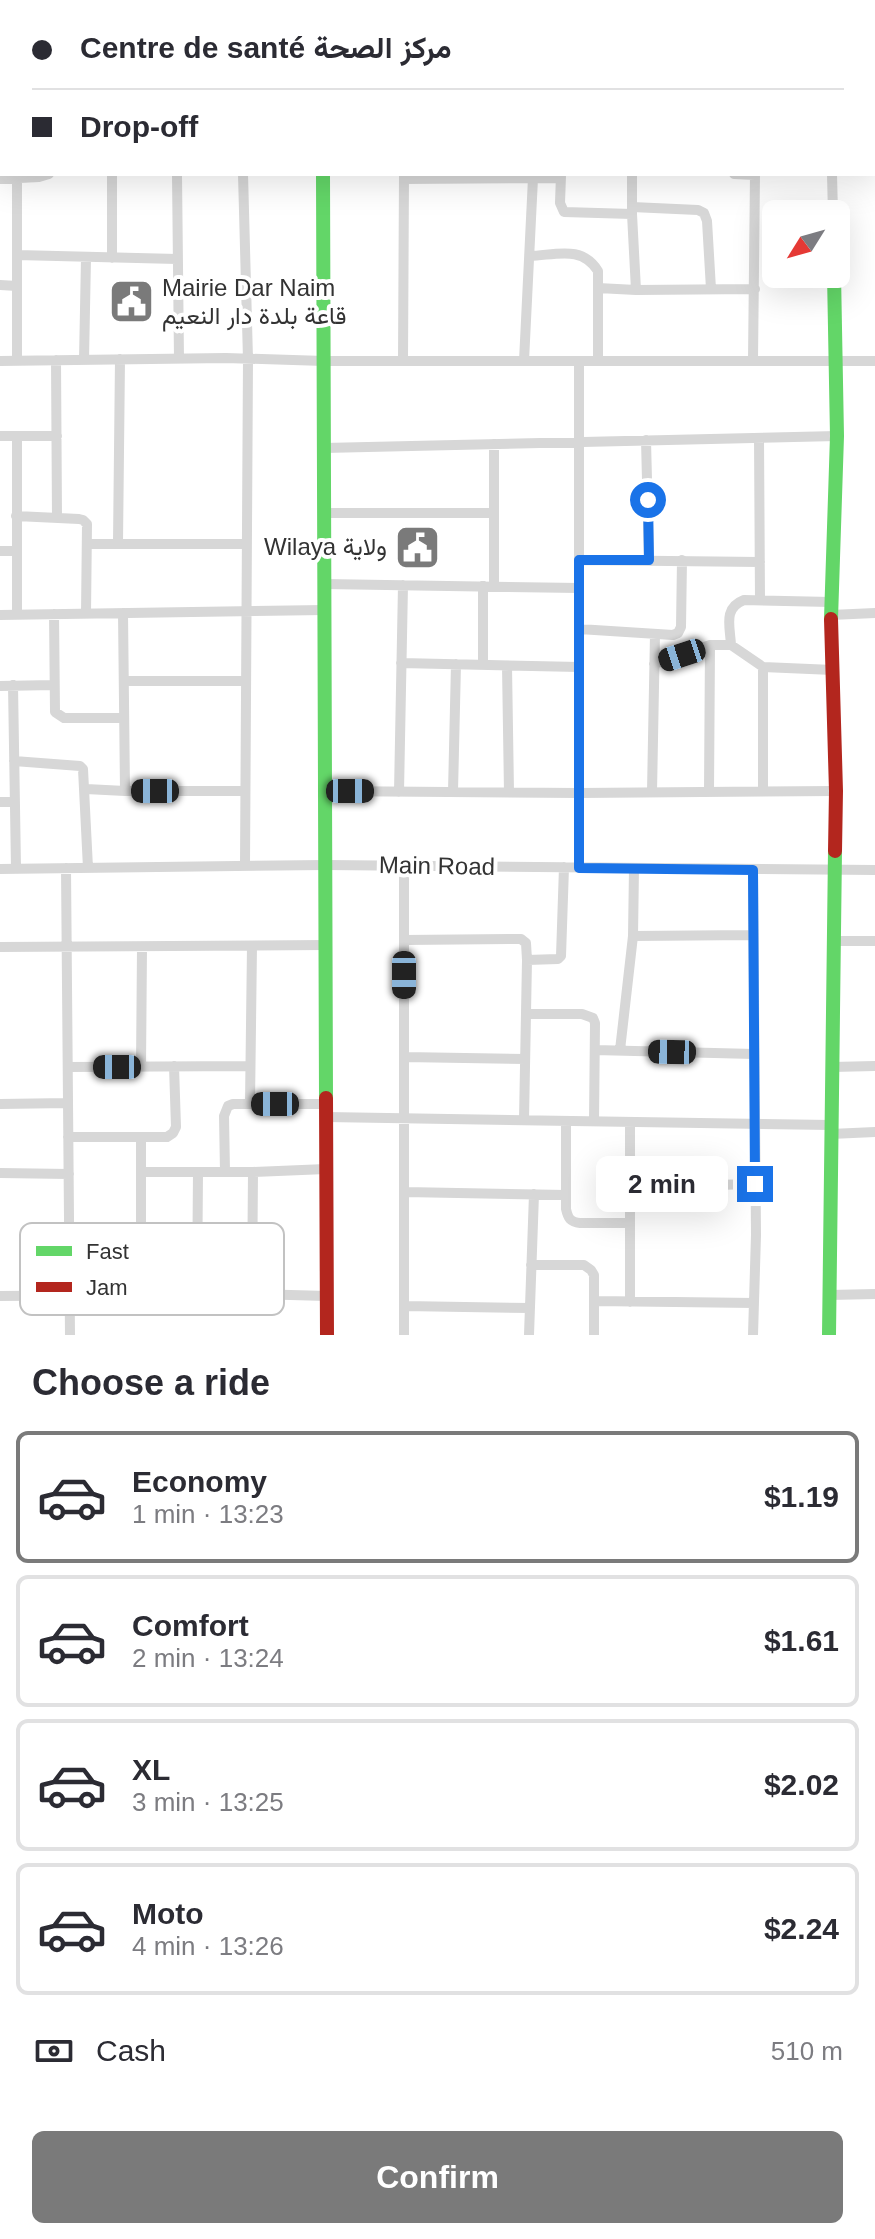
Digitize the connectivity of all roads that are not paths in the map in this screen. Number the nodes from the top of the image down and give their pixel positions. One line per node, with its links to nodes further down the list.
1 (42, 176): 11 (street)
2 (112, 176): 19 (street)
3 (177, 176): 20 (street)
4 (243, 176): 30 (street)
5 (323, 176): 36 (street)
6 (404, 176): 12 (street); 37 (street)
7 (561, 176): 12 (street); 15 (street)
8 (632, 176): 15 (street)
9 (755, 176): 26 (street)
10 (832, 176): 14 (street)
11 (17, 178): 13 (street); 16 (street)
12 (533, 178): 17 (street)
13 (0, 179)
14 (833, 200)
15 (632, 210): 25 (street); 27 (street)
16 (17, 255): 18 (street); 22 (street)
17 (530, 256): 23 (street); 38 (street)
18 (86, 258): 19 (street); 32 (street)
19 (112, 258): 20 (street)
20 (177, 259): 29 (street)
21 (0, 285): 22 (street)
22 (17, 286): 35 (street)
23 (598, 288): 27 (street); 40 (street)
24 (834, 288): 41 (street)
25 (711, 289): 26 (street); 27 (street)
26 (755, 289): 33 (street)
27 (636, 290)
28 (120, 359): 29 (street); 32 (street); 56 (street)
29 (179, 359): 30 (street)
30 (248, 359): 36 (street); 58 (street)
31 (56, 360): 32 (street); 35 (street); 45 (street)
32 (84, 360)
33 (753, 360): 40 (street); 41 (street)
34 (0, 361): 35 (street)
35 (17, 361)
36 (324, 361): 37 (street); 51 (street)
37 (403, 361): 38 (street)
38 (524, 361): 39 (street)
39 (579, 361): 40 (street); 49 (street)
40 (598, 361)
41 (836, 361): 42 (street); 46 (street)
42 (875, 361)
43 (0, 436): 44 (street)
44 (17, 436): 45 (street); 54 (street)
45 (57, 436): 55 (street)
46 (837, 436): 47 (street); 70 (street)
47 (759, 438): 48 (street); 64 (street)
48 (646, 440): 49 (street); 62 (street)
49 (579, 441): 50 (street); 61 (street)
50 (494, 444): 51 (street); 53 (street)
51 (324, 448): 52 (street)
52 (324, 513): 53 (street); 65 (street)
53 (494, 513): 67 (street)
54 (16, 516): 55 (street); 60 (street)
55 (57, 518): 57 (street)
56 (118, 543): 57 (street); 58 (street)
57 (87, 544): 77 (street)
58 (246, 544): 72 (street)
59 (0, 551): 60 (street)
60 (17, 551): 75 (street)
61 (579, 560): 62 (street); 68 (street)
62 (649, 560): 63 (street)
63 (682, 560): 64 (street); 80 (street)
64 (760, 562): 69 (street)
65 (324, 584): 66 (street); 71 (street)
66 (403, 585): 67 (street); 83 (street)
67 (489, 586): 68 (street); 86 (street)
68 (579, 588): 79 (street)
69 (760, 600): 70 (street); 82 (street)
70 (831, 608): 74 (street); 90 (street)
71 (324, 610): 72 (street); 102 (street)
72 (246, 611): 73 (street); 92 (street)
73 (123, 613): 77 (street); 91 (street)
74 (875, 613)
75 (17, 614): 76 (street); 78 (street)
76 (54, 614): 77 (street); 94 (street)
77 (86, 614)
78 (0, 615)
79 (579, 629): 80 (street); 88 (street)
80 (655, 634): 85 (street)
81 (710, 645): 82 (street); 85 (street); 103 (street)
82 (731, 645): 89 (street)
83 (401, 663): 84 (street); 105 (street)
84 (456, 664): 86 (street); 106 (street)
85 (654, 664): 108 (street)
86 (483, 665): 87 (street)
87 (507, 666): 88 (street); 107 (street)
88 (579, 667): 109 (street)
89 (763, 667): 90 (street); 99 (street)
90 (833, 670): 104 (street)
91 (124, 681): 92 (street); 96 (street)
92 (245, 681): 101 (street)
93 (13, 685): 94 (street); 95 (street); 97 (street)
94 (54, 685): 96 (street)
95 (0, 686)
96 (124, 718): 100 (street)
97 (14, 761): 98 (street); 111 (street)
98 (86, 789): 100 (street); 118 (street)
99 (763, 790): 103 (street); 104 (street)
100 (125, 791): 101 (street)
101 (245, 791): 113 (street)
102 (325, 791): 105 (street); 112 (street)
103 (709, 791): 108 (street)
104 (836, 791): 124 (street)
105 (399, 792): 106 (street)
106 (453, 792): 107 (street)
107 (509, 792): 109 (street)
108 (652, 792): 109 (street)
109 (579, 793): 119 (street)
110 (0, 802): 111 (street)
111 (15, 802): 116 (street)
112 (325, 865): 113 (street, Main Road); 114 (street, Main Road); 130 (street)
113 (245, 866): 118 (street, Main Road)
114 (404, 866): 115 (street, Main Road); 127 (street)
115 (564, 867): 119 (street, Main Road); 135 (street)
116 (16, 868): 117 (street, Main Road); 121 (street, Main Road)
117 (66, 868): 118 (street, Main Road); 133 (street)
118 (88, 868)
119 (579, 868): 120 (street, Main Road)
120 (634, 868): 122 (street, Main Road); 126 (street)
121 (0, 869)
122 (753, 870): 124 (street, Main Road); 125 (street)
123 (875, 870): 124 (street, Main Road)
124 (835, 871): 128 (street)
125 (753, 935): 126 (street); 139 (street)
126 (633, 936): 138 (street)
127 (404, 940): 135 (street); 140 (street)
128 (834, 941): 129 (street); 147 (street)
129 (875, 941)
130 (326, 945): 131 (street); 151 (street)
131 (252, 946): 134 (street); 143 (street)
132 (0, 947): 133 (street)
133 (66, 948): 134 (street); 145 (street)
134 (142, 948): 146 (street)
135 (527, 960): 136 (street)
136 (526, 1014): 137 (street); 141 (street)
137 (595, 1050): 138 (street); 155 (street)
138 (620, 1050): 139 (street)
139 (754, 1054): 157 (street)
140 (404, 1057): 141 (street); 152 (street)
141 (525, 1059): 153 (street)
142 (174, 1066): 143 (street); 146 (street); 161 (street)
143 (250, 1066): 150 (street)
144 (875, 1066): 147 (street)
145 (68, 1067): 146 (street); 148 (street)
146 (141, 1067)
147 (832, 1067): 158 (street)
148 (68, 1103): 149 (street); 160 (street)
149 (0, 1104)
150 (250, 1104): 151 (street); 165 (street)
151 (326, 1110): 152 (street); 162 (street)
152 (405, 1118): 153 (street); 171 (street)
153 (524, 1120): 154 (street)
154 (566, 1121): 155 (street); 173 (street)
155 (594, 1121): 156 (street)
156 (630, 1122): 157 (street); 170 (street)
157 (755, 1124): 158 (street); 169 (street)
158 (831, 1130): 159 (street); 182 (street)
159 (875, 1132)
160 (68, 1137): 161 (street); 168 (street)
161 (141, 1137): 163 (street)
162 (326, 1169): 166 (street); 183 (street)
163 (141, 1172): 164 (street); 175 (street)
164 (198, 1172): 165 (street); 176 (street)
165 (225, 1172): 166 (street)
166 (253, 1172): 177 (street)
167 (0, 1173): 168 (street)
168 (69, 1174): 174 (street)
169 (755, 1184): 170 (street); 186 (street)
170 (630, 1187): 178 (street)
171 (405, 1192): 172 (street); 187 (street)
172 (534, 1194): 173 (street); 179 (street)
173 (566, 1195): 178 (street)
174 (69, 1223)
175 (141, 1223)
176 (198, 1223)
177 (253, 1223)
178 (630, 1223): 185 (street)
179 (531, 1265): 184 (street); 188 (street)
180 (875, 1294): 182 (street)
181 (284, 1295): 183 (street)
182 (829, 1295): 194 (street)
183 (327, 1296): 189 (street)
184 (595, 1301): 185 (street); 192 (street)
185 (630, 1302): 186 (street)
186 (754, 1303): 193 (street)
187 (404, 1306): 188 (street); 190 (street)
188 (530, 1308): 191 (street)
189 (327, 1335)
190 (404, 1335)
191 (529, 1335)
192 (594, 1335)
193 (753, 1335)
194 (829, 1335)

